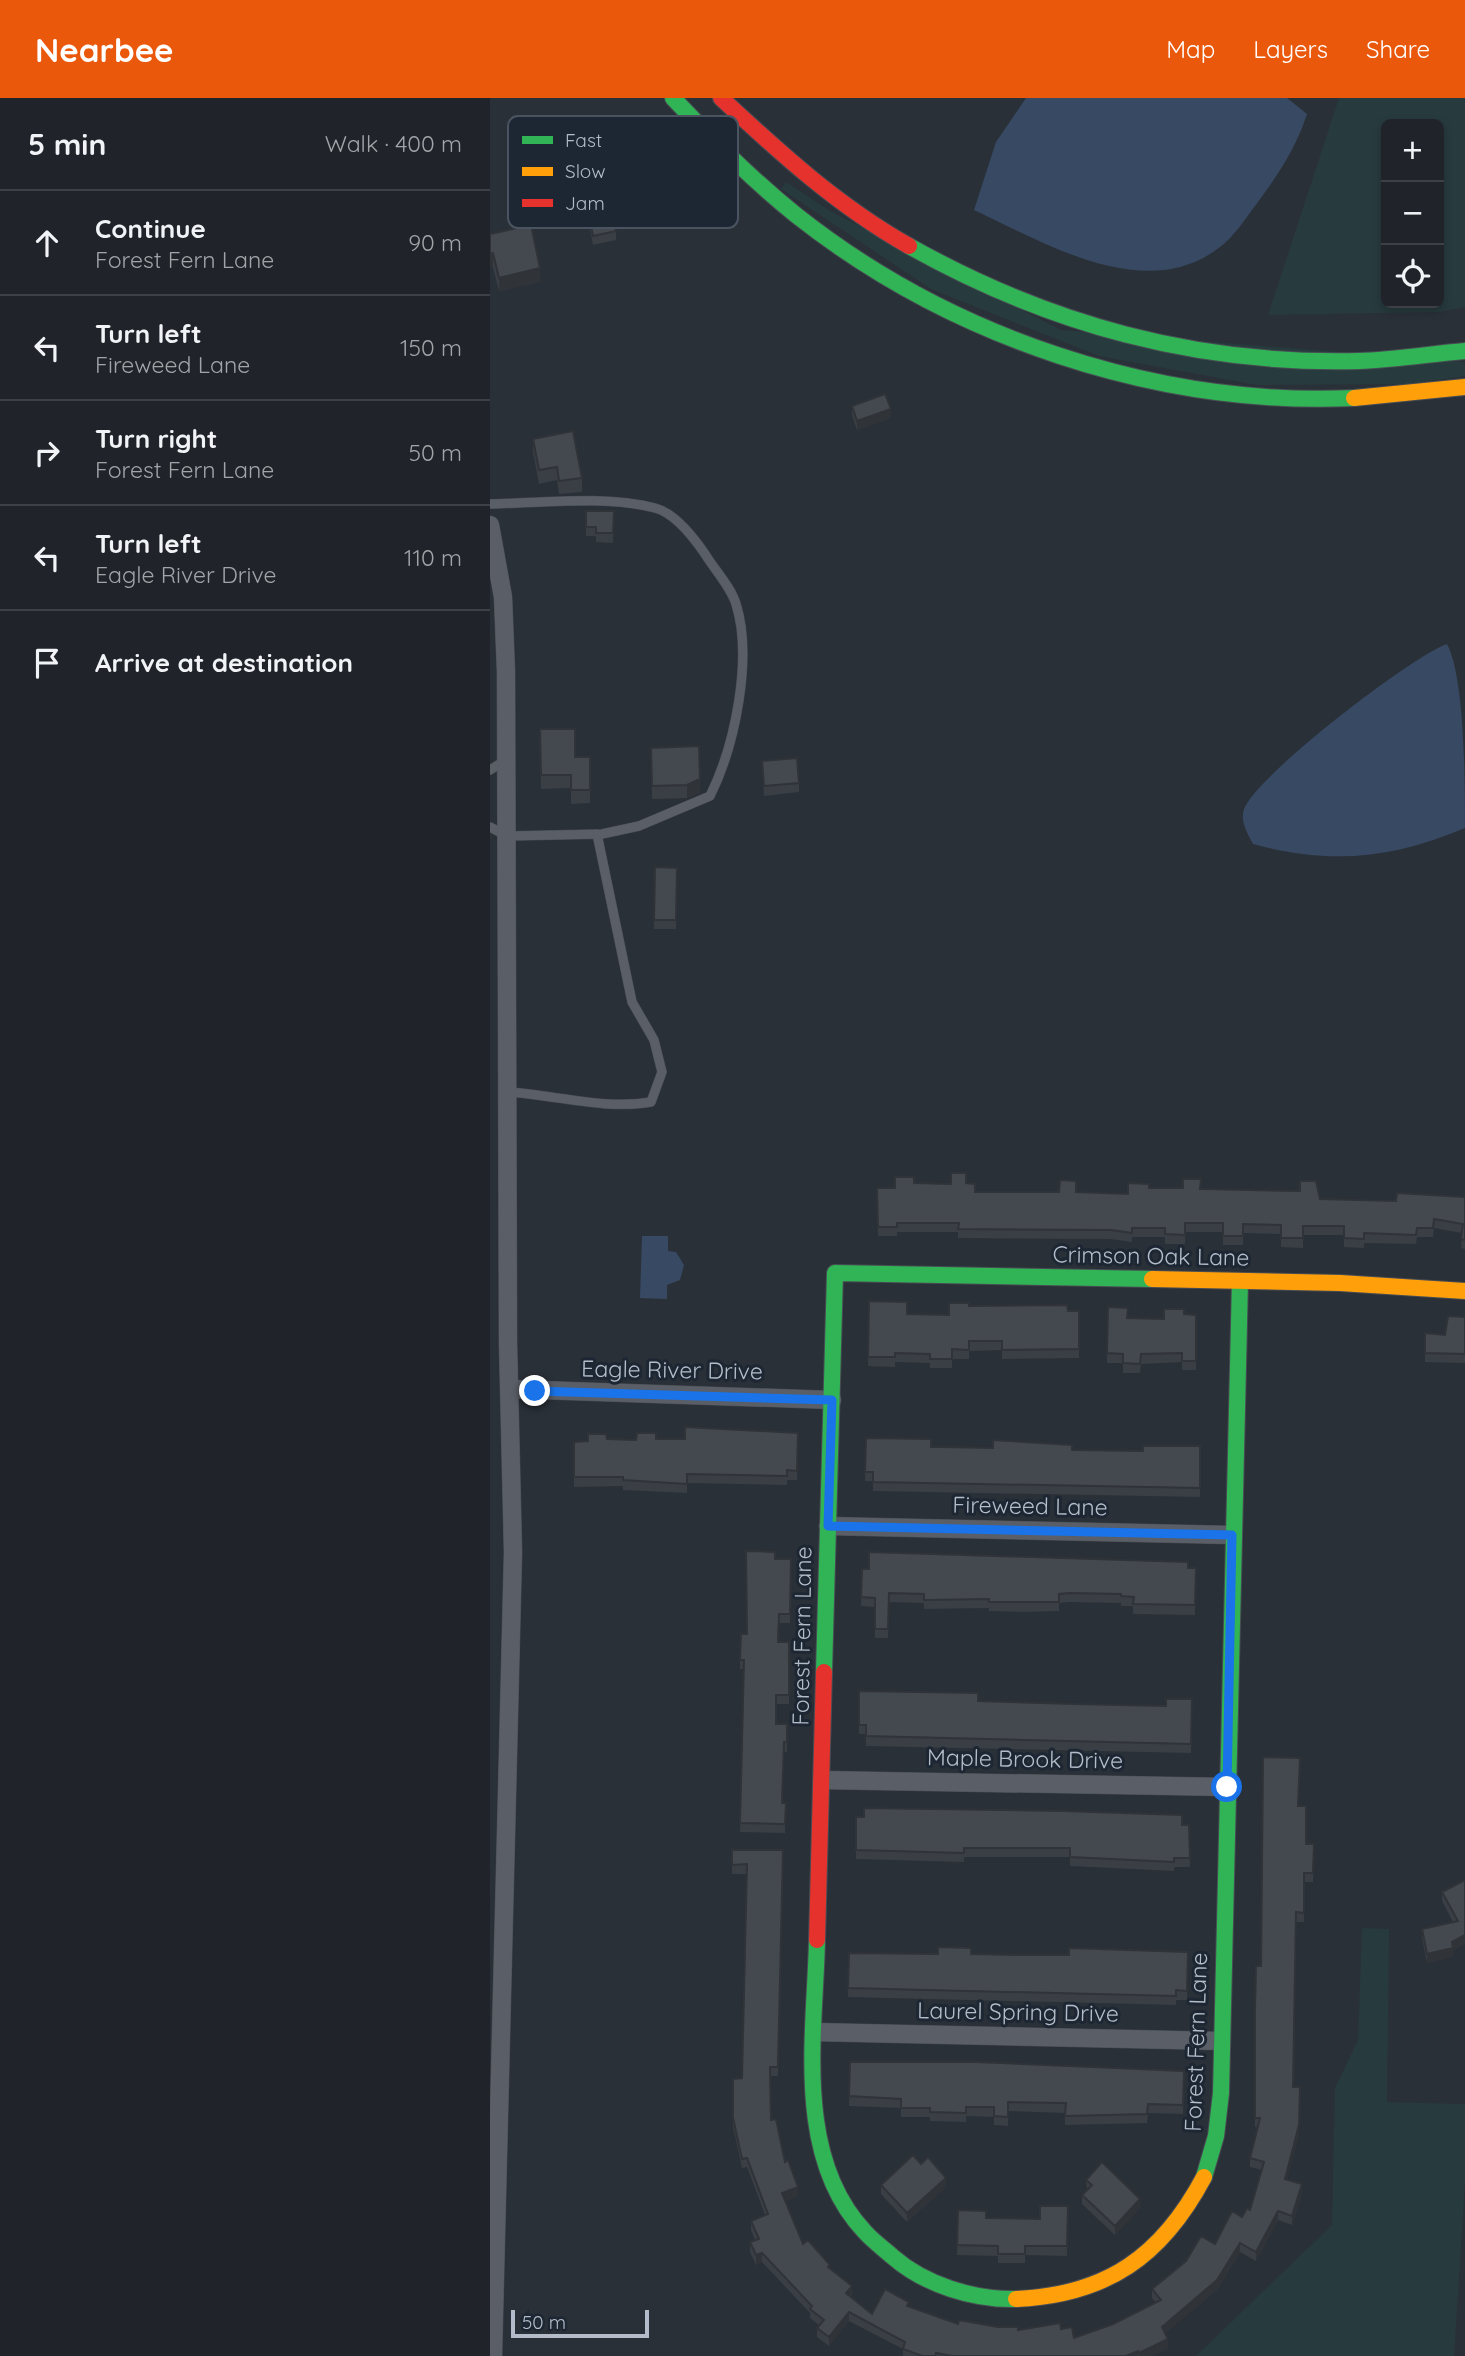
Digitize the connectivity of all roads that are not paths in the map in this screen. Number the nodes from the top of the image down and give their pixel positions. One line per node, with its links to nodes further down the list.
1 (673, 98): 3 (main road)
2 (721, 98): 5 (main road)
3 (689, 116)
4 (738, 165): 6 (main road)
5 (1465, 351)
6 (1465, 387)
7 (490, 504): 12 (lane)
8 (490, 525): 9 (street)
9 (506, 760): 10 (lane); 13 (street)
10 (490, 770)
11 (490, 827): 13 (lane)
12 (597, 834): 13 (lane); 14 (lane)
13 (507, 836): 14 (street)
14 (508, 1092): 18 (street)
15 (835, 1273): 16 (main road, Crimson Oak Lane); 19 (main road, Forest Fern Lane)
16 (1240, 1281): 17 (main road, Crimson Oak Lane); 21 (main road, Forest Fern Lane)
17 (1465, 1291)
18 (512, 1390): 19 (street, Eagle River Drive); 24 (street)
19 (832, 1400): 20 (main road, Forest Fern Lane)
20 (828, 1526): 21 (street, Fireweed Lane); 22 (main road, Forest Fern Lane)
21 (1232, 1535): 23 (main road, Forest Fern Lane)
22 (822, 1780): 23 (street, Maple Brook Drive); 25 (main road, Forest Fern Lane)
23 (1227, 1787): 26 (main road, Forest Fern Lane)
24 (498, 1837): 27 (street)
25 (814, 2032): 26 (street, Laurel Spring Drive); 26 (main road, Forest Fern Lane)
26 (1220, 2040)
27 (493, 2356)

